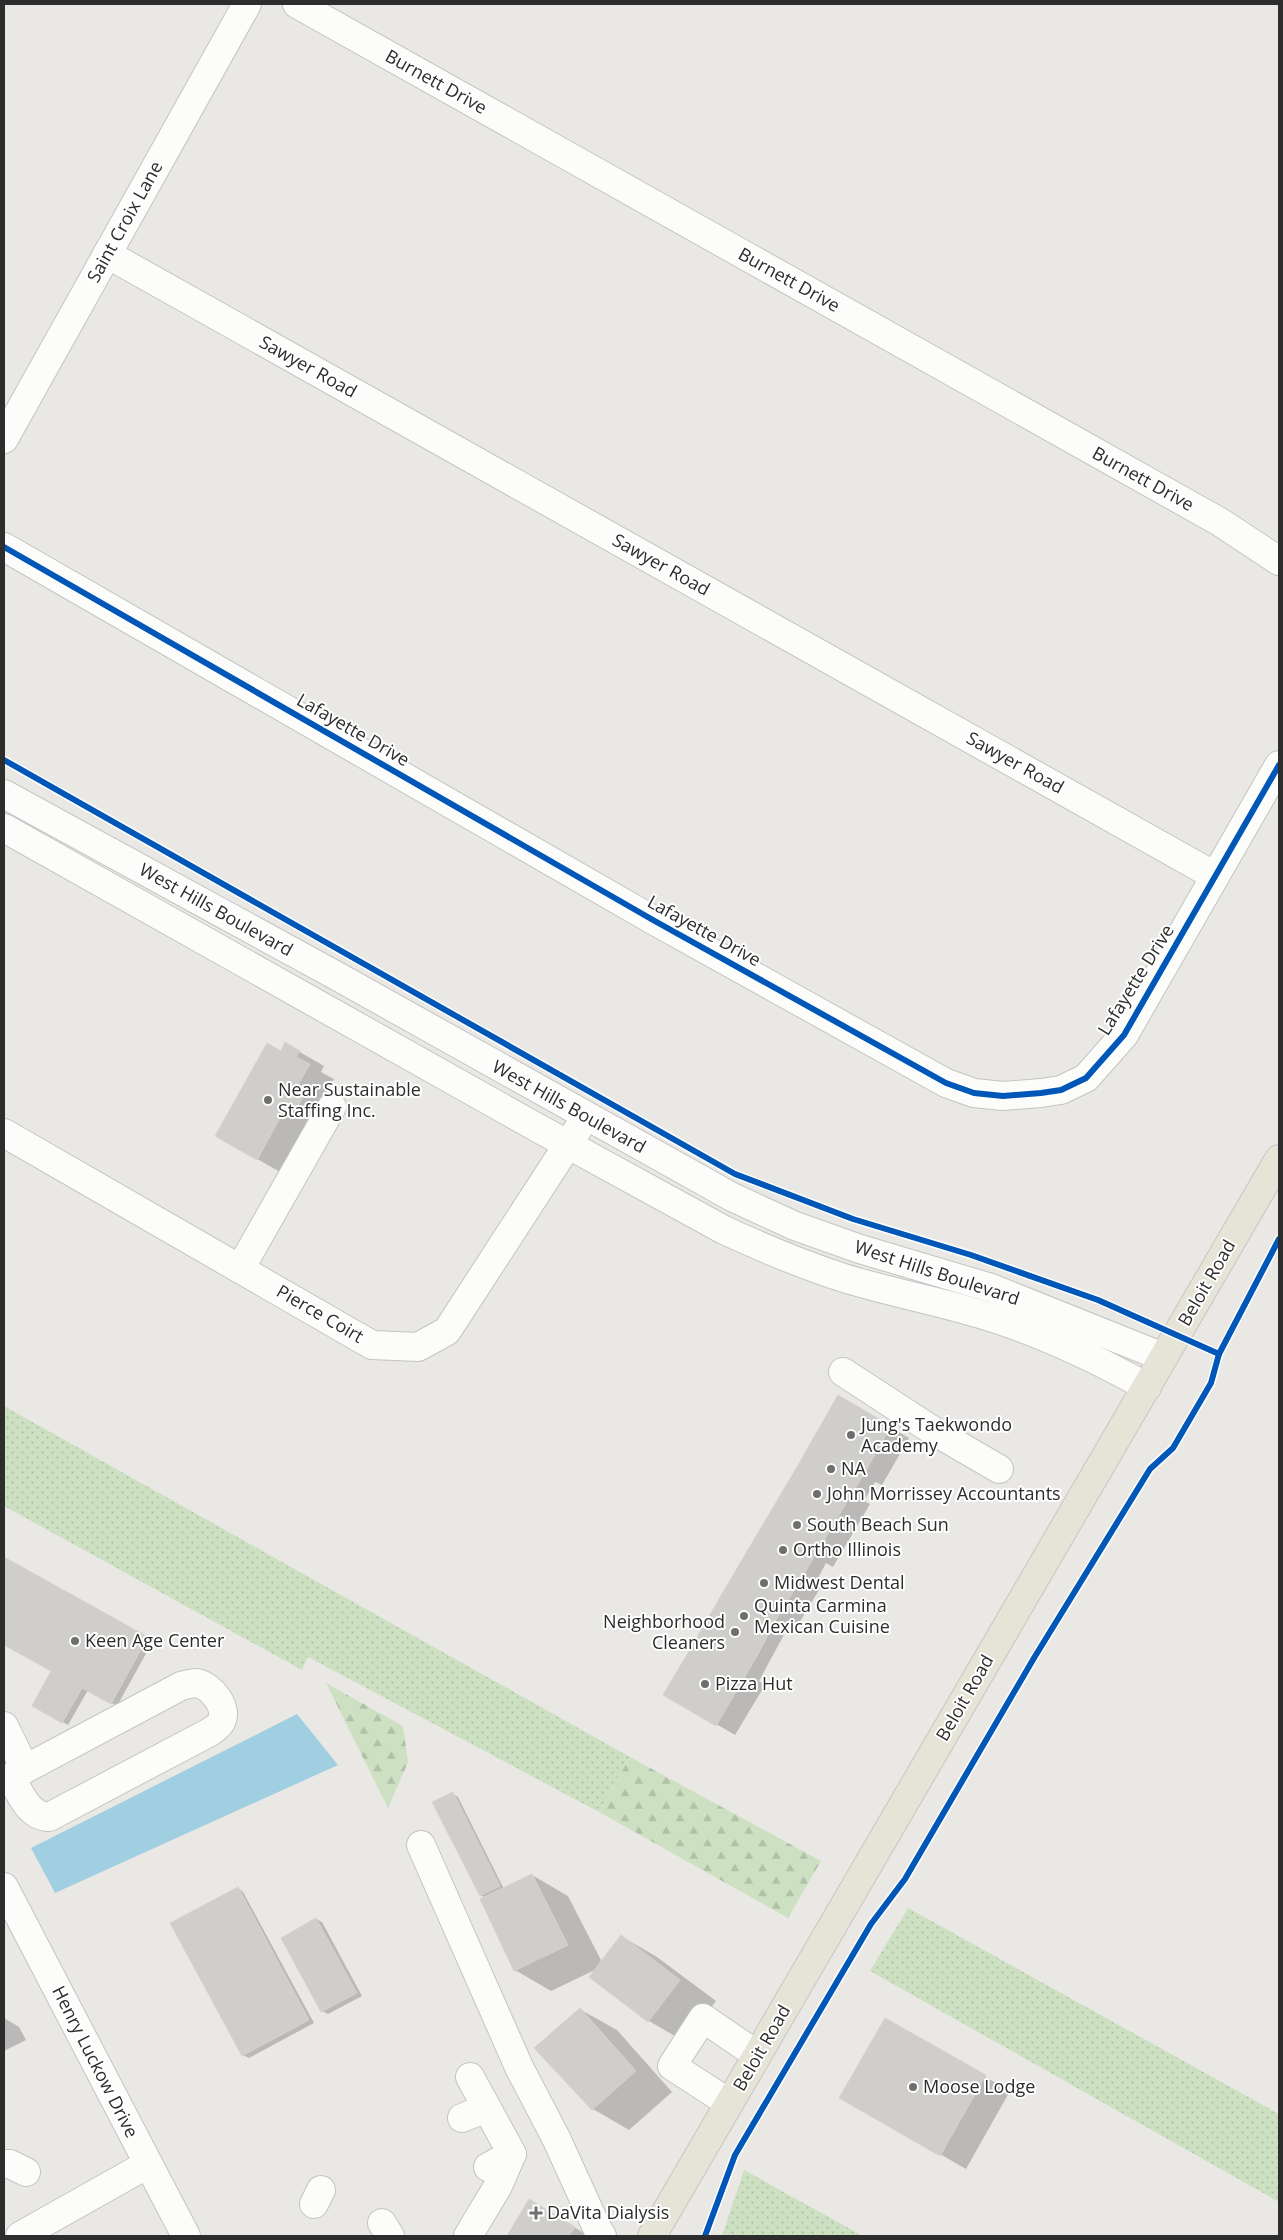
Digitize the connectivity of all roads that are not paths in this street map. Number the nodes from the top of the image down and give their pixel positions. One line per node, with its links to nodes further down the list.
1 (247, 4): 3 (street, Saint Croix Lane)
2 (297, 4): 6 (street, Burnett Drive)
3 (107, 254): 4 (street, Saint Croix Lane); 11 (street, Sawyer Road)
4 (4, 439)
5 (4, 547): 11 (street, Lafayette Drive)
6 (1279, 561)
7 (1279, 765): 11 (street, Lafayette Drive)
8 (4, 794): 9 (street, West Hills Boulevard)
9 (28, 808): 10 (street); 13 (street, West Hills Boulevard)
10 (7, 837): 15 (street, West Hills Boulevard)
11 (1216, 876)
12 (332, 1107): 17 (street)
13 (586, 1117): 15 (street, Pierce Coirt); 18 (street, West Hills Boulevard)
14 (4, 1133): 17 (street, Pierce Coirt)
15 (568, 1144): 17 (street, Pierce Coirt); 20 (street, West Hills Boulevard)
16 (1279, 1159): 18 (main road, Beloit Road)
17 (240, 1269)
18 (1163, 1358): 20 (main road, Beloit Road)
19 (844, 1372): 21 (street)
20 (1146, 1387): 26 (main road, Beloit Road)
21 (999, 1469)
22 (4, 1726): 23 (street)
23 (13, 1776): 23 (street)
24 (421, 1845): 35 (street)
25 (4, 1887): 30 (street, Henry Luckow Drive)
26 (757, 2055): 28 (main road, Beloit Road); 28 (street)
27 (470, 2078): 29 (street)
28 (729, 2103): 36 (main road, Beloit Road)
29 (512, 2154): 31 (street); 34 (street)
30 (148, 2164): 32 (street); 33 (street, Henry Luckow Drive)
31 (488, 2167)
32 (20, 2236)
33 (186, 2236)
34 (468, 2236)
35 (602, 2236)
36 (652, 2236)

